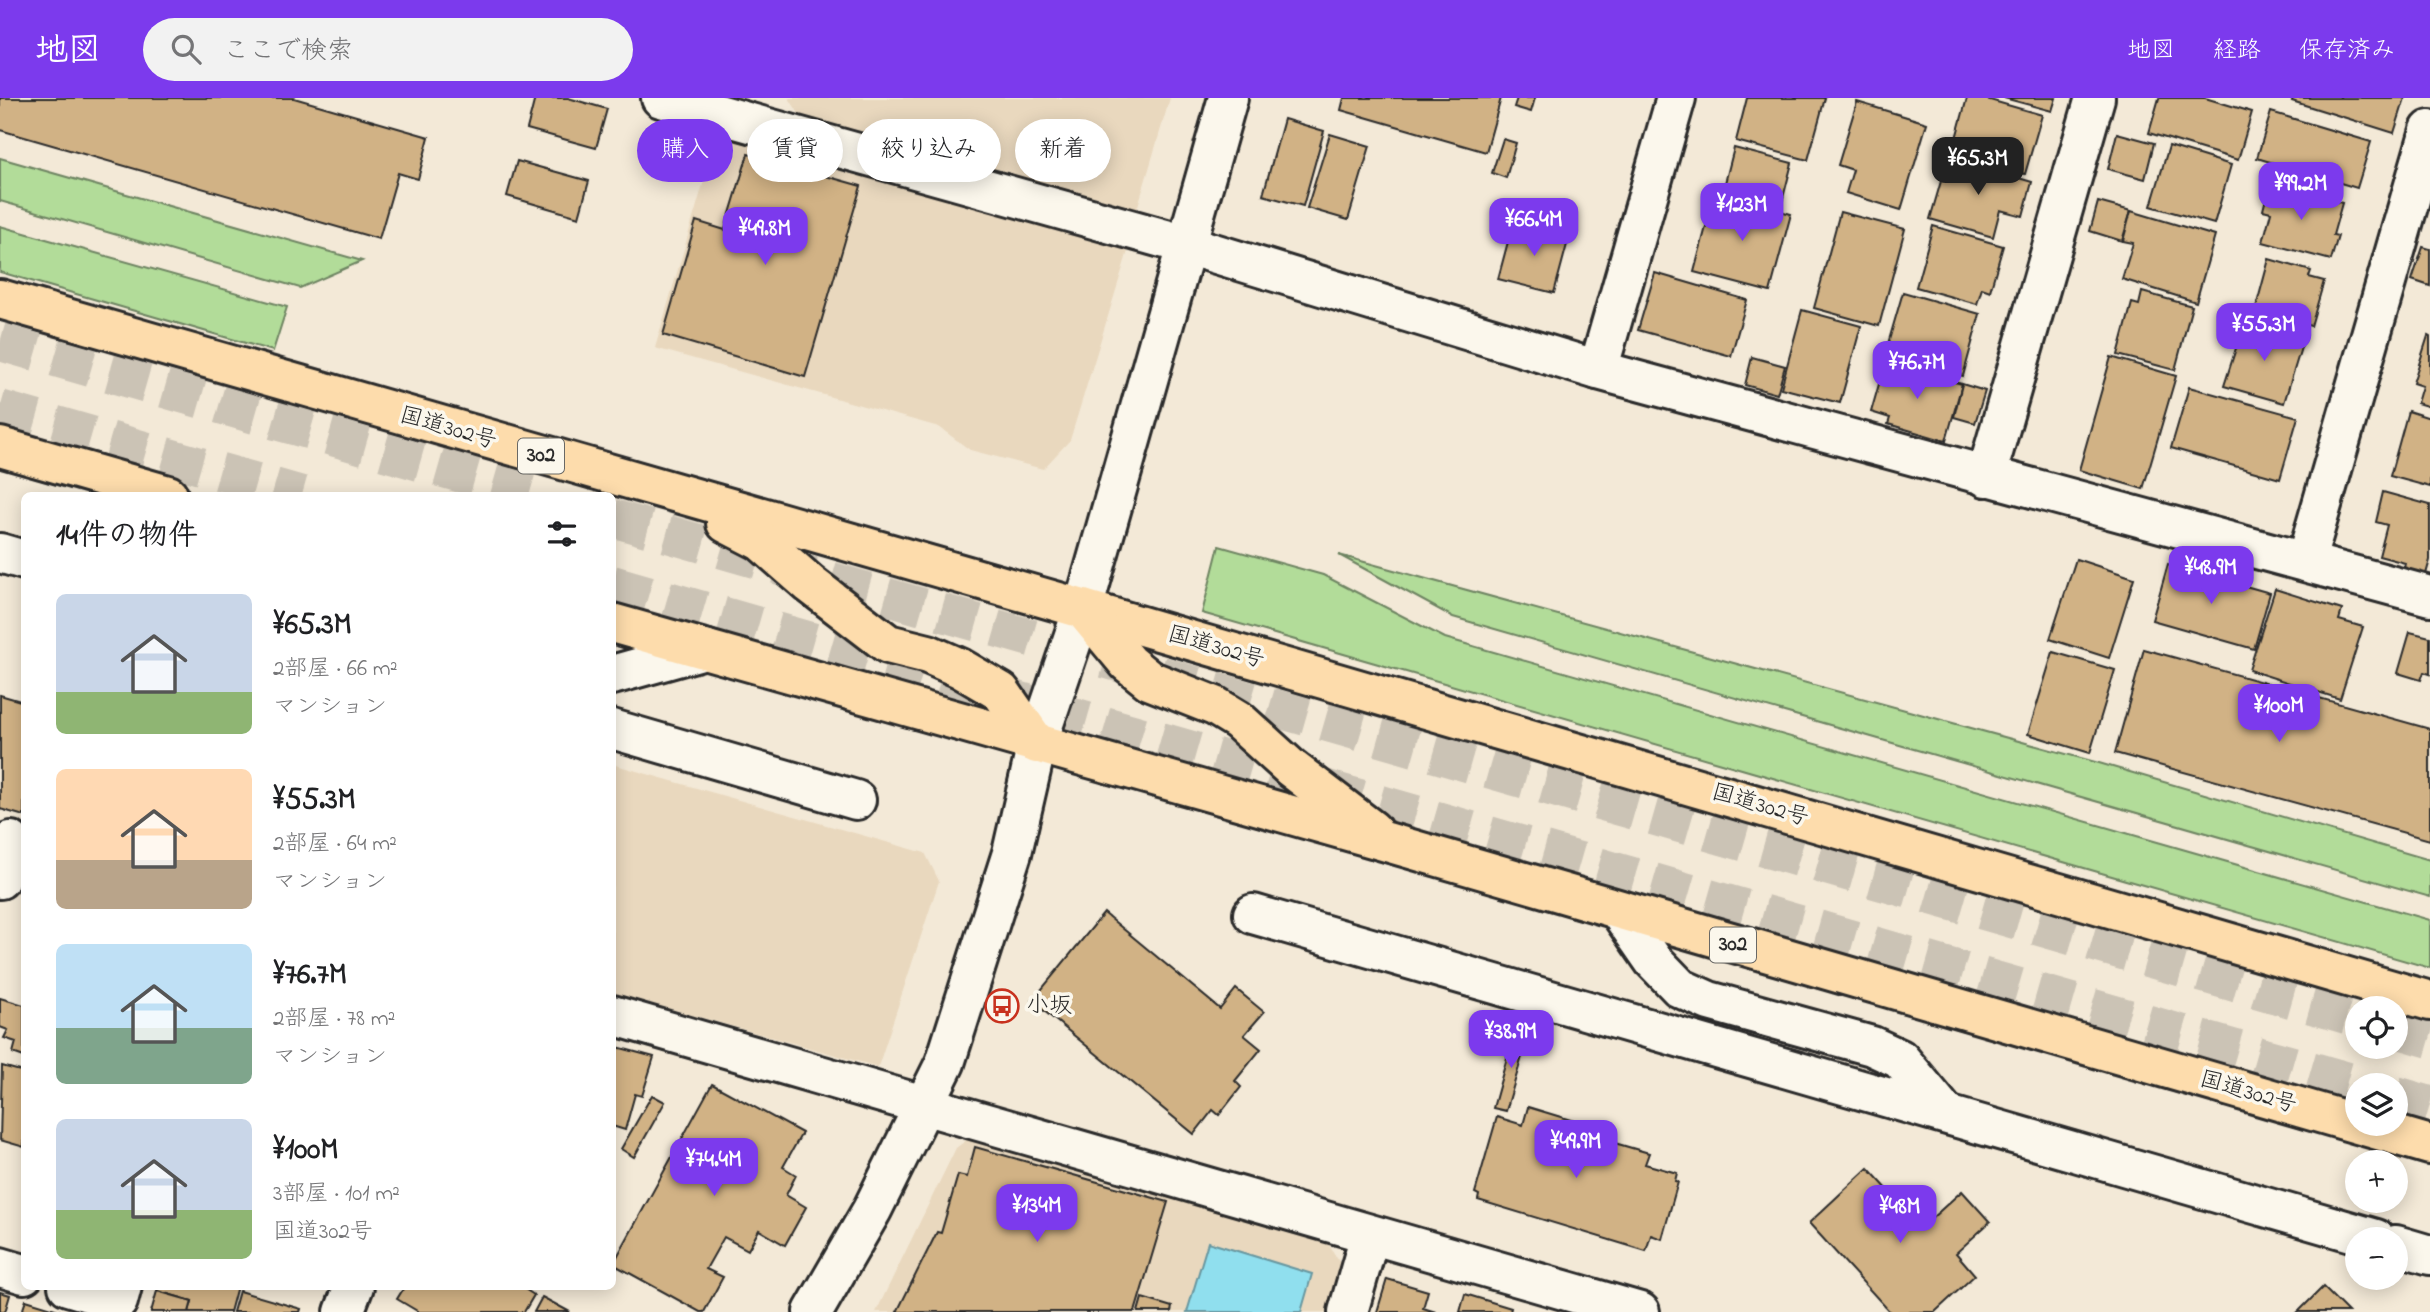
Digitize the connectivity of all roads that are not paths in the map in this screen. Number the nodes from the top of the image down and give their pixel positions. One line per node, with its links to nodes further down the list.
1 (661, 98): 5 (street)
2 (1228, 98): 7 (street)
3 (1676, 98): 9 (street)
4 (2095, 98): 11 (street)
5 (766, 112): 7 (street)
6 (2430, 130): 16 (street)
7 (1186, 245): 9 (street); 18 (street)
8 (0, 299): 12 (highway, 国道302号 / 302)
9 (1598, 370): 11 (street)
10 (0, 447): 13 (highway)
11 (1986, 477): 16 (street)
12 (663, 491): 18 (highway, 国道302号 / 302); 23 (highway)
13 (158, 492)
14 (0, 553): 15 (street)
15 (21, 559)
16 (2306, 560): 17 (street)
17 (2430, 596)
18 (1083, 609): 23 (street); 26 (highway); 30 (highway, 国道302号 / 302)
19 (616, 624): 20 (highway, 国道302号 / 302)
20 (705, 649): 21 (street); 23 (highway, 国道302号 / 302)
21 (616, 674)
22 (616, 730): 24 (street)
23 (1037, 744): 26 (highway, 国道302号 / 302); 32 (street)
24 (856, 800)
25 (12, 841): 27 (street)
26 (1387, 842): 28 (highway, 国道302号 / 302)
27 (0, 879)
28 (1619, 911): 33 (street); 34 (highway, 国道302号 / 302)
29 (1253, 914): 33 (street)
30 (2430, 1001)
31 (616, 1016): 32 (street)
32 (926, 1104): 36 (street); 45 (street)
33 (1946, 1114): 35 (street)
34 (2430, 1145)
35 (2345, 1230)
36 (1370, 1235): 46 (street); 47 (street)
37 (2408, 1249): 38 (street)
38 (2430, 1255)
39 (0, 1267): 40 (street)
40 (21, 1273)
41 (81, 1290): 42 (street)
42 (121, 1290)
43 (352, 1290): 44 (street)
44 (344, 1312)
45 (813, 1312)
46 (1348, 1312)
47 (1640, 1312)

